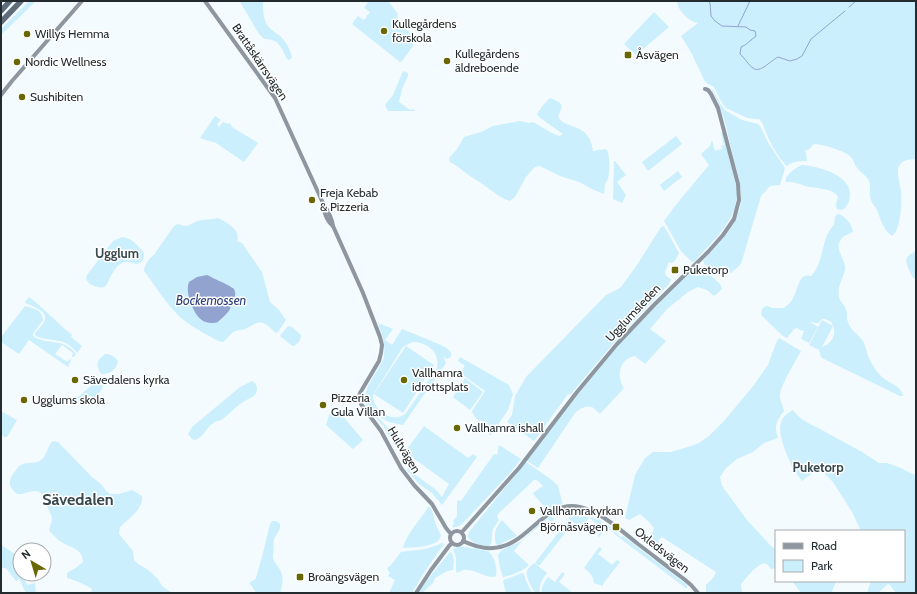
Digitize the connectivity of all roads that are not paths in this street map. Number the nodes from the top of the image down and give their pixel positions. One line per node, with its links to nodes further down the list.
1 (10, 1): 5 (highway)
2 (21, 1): 6 (highway)
3 (82, 1): 8 (street)
4 (205, 1): 9 (street, Brattåskärrsvägen)
5 (1, 11)
6 (1, 22)
7 (705, 89): 10 (street, Ugglumsleden)
8 (1, 96)
9 (360, 392): 11 (street, Hultvägen)
10 (462, 532): 11 (street); 12 (street)
11 (451, 534): 13 (street)
12 (463, 541): 13 (street); 15 (street, Oxledsvägen)
13 (452, 543): 14 (street)
14 (416, 593)
15 (698, 593)

